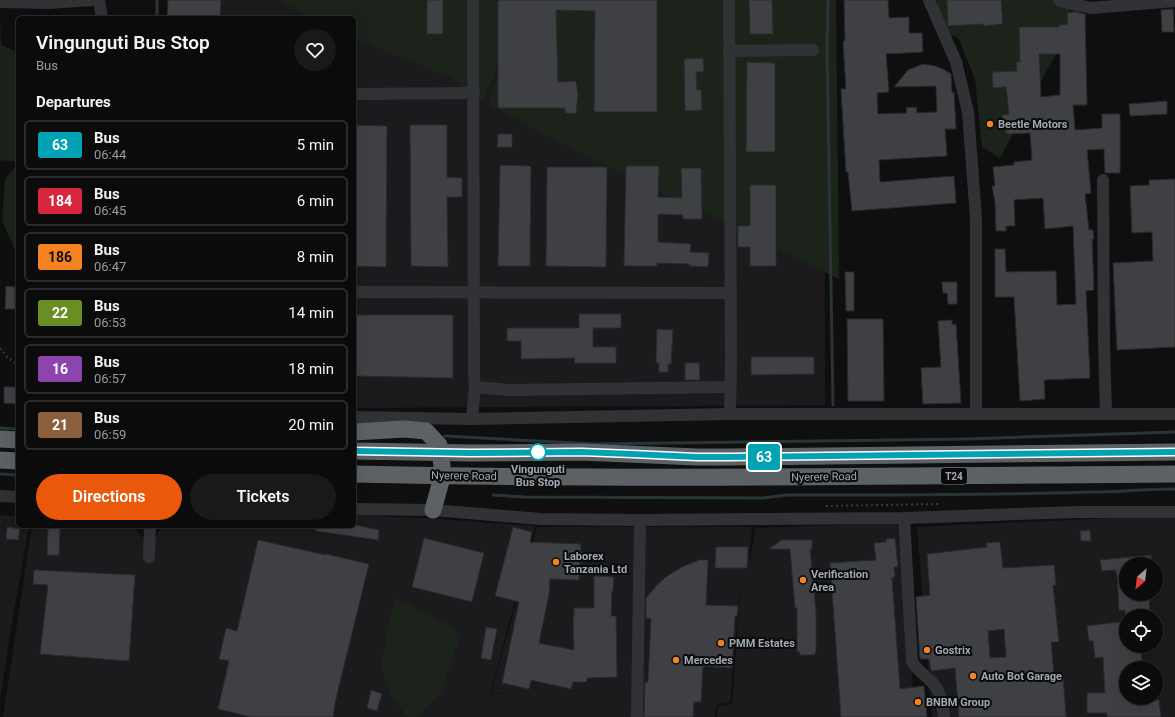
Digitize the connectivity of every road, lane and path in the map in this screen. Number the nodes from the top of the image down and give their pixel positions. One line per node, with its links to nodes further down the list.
1 (93, 0): 8 (street)
2 (99, 0): 9 (street)
3 (473, 0): 12 (street)
4 (729, 0): 10 (street)
5 (929, 0): 23 (street)
6 (1059, 0): 7 (street)
7 (1175, 1)
8 (0, 2)
9 (102, 16)
10 (730, 50): 11 (street); 17 (street)
11 (813, 50)
12 (474, 93): 13 (street); 16 (street)
13 (356, 94)
14 (1104, 180): 24 (street)
15 (356, 292): 16 (street)
16 (474, 292): 17 (street); 20 (street)
17 (730, 293): 21 (street)
18 (0, 348): 19 (path)
19 (16, 364)
20 (475, 387): 21 (street); 27 (street)
21 (730, 387): 22 (street)
22 (730, 414): 23 (street); 27 (street)
23 (976, 414): 24 (street)
24 (1106, 414): 25 (street)
25 (1175, 414)
26 (356, 417): 27 (street)
27 (472, 419)
28 (356, 432): 32 (highway)
29 (0, 439): 30 (highway)
30 (16, 440)
31 (356, 451): 32 (highway, Nyerere Road / T24)
32 (440, 452): 33 (highway, Nyerere Road / T24); 38 (highway)
33 (1175, 452)
34 (0, 460): 35 (highway)
35 (16, 461)
36 (356, 474): 38 (highway, Nyerere Road / T24)
37 (1175, 474): 38 (highway, Nyerere Road / T24)
38 (441, 476): 44 (highway)
39 (0, 496): 40 (street)
40 (16, 497)
41 (938, 504): 42 (path)
42 (820, 506)
43 (356, 508): 44 (street)
44 (433, 510): 47 (street)
45 (1175, 512): 46 (street)
46 (904, 518): 47 (street); 51 (street)
47 (640, 520): 50 (street)
48 (150, 528): 49 (street)
49 (149, 557)
50 (637, 717)
51 (944, 717)

